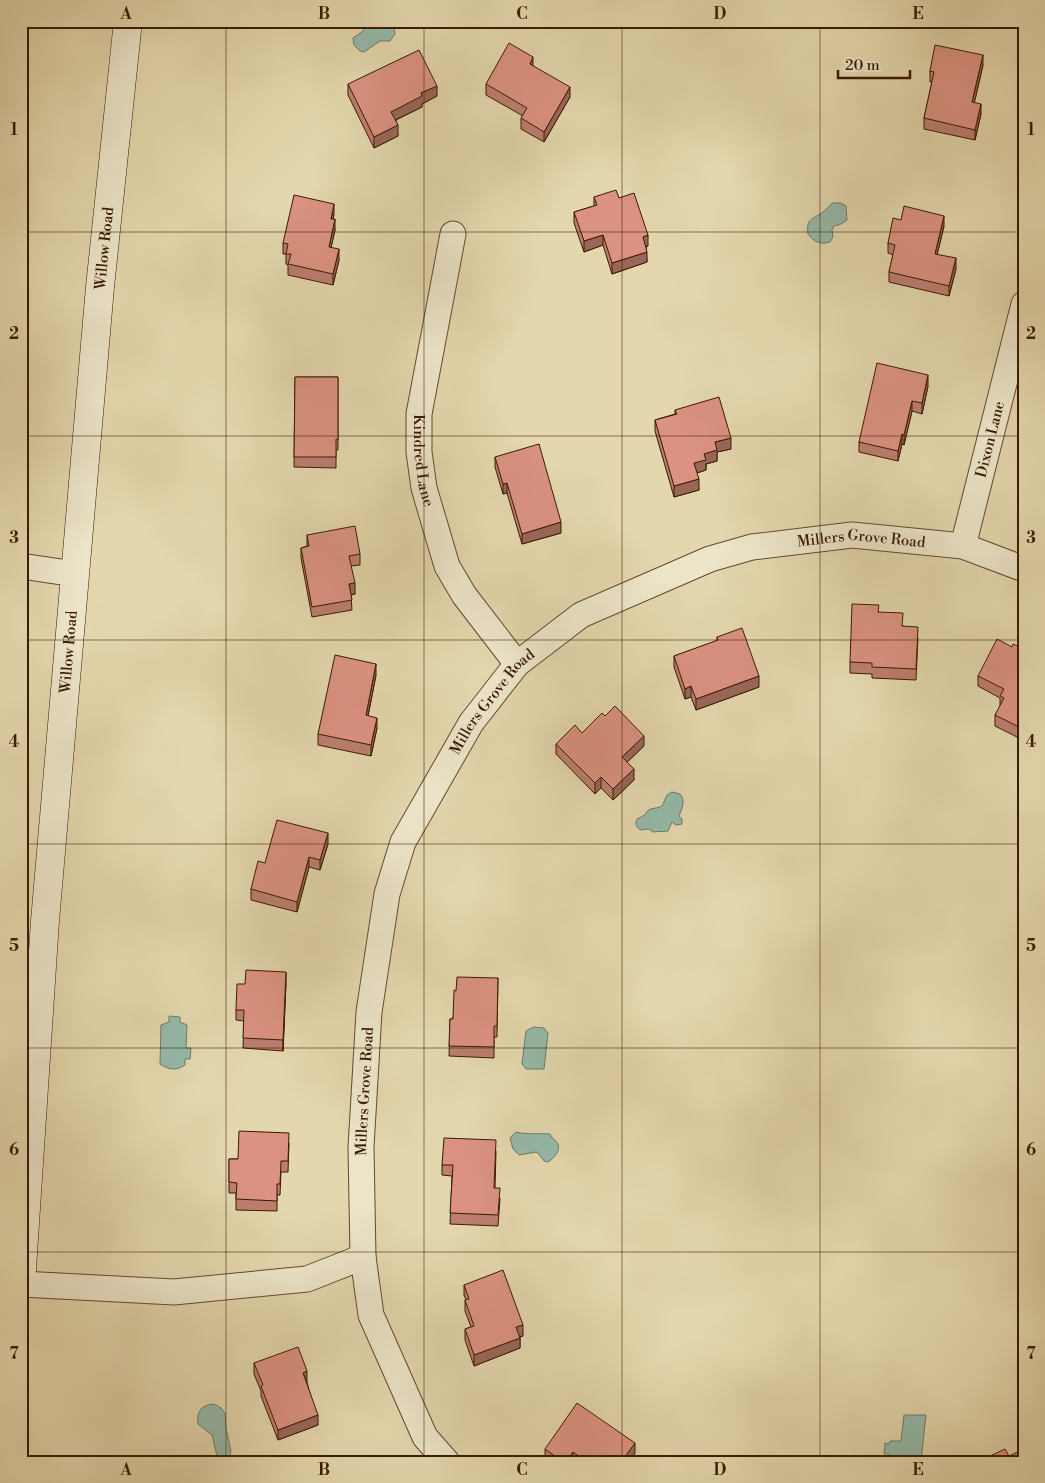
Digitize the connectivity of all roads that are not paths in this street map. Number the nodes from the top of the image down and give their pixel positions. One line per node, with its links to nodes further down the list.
1 (128, 21): 7 (street, Willow Road)
2 (452, 234): 8 (street, Kindred Lane)
3 (1024, 304): 4 (street, Dixon Lane)
4 (963, 546): 6 (street, Millers Grove Road); 8 (street, Millers Grove Road)
5 (21, 566): 7 (street)
6 (1024, 570)
7 (75, 574): 10 (street, Willow Road)
8 (517, 664): 9 (street, Millers Grove Road)
9 (363, 1258): 10 (street); 11 (street, Millers Grove Road)
10 (21, 1284)
11 (447, 1462)

